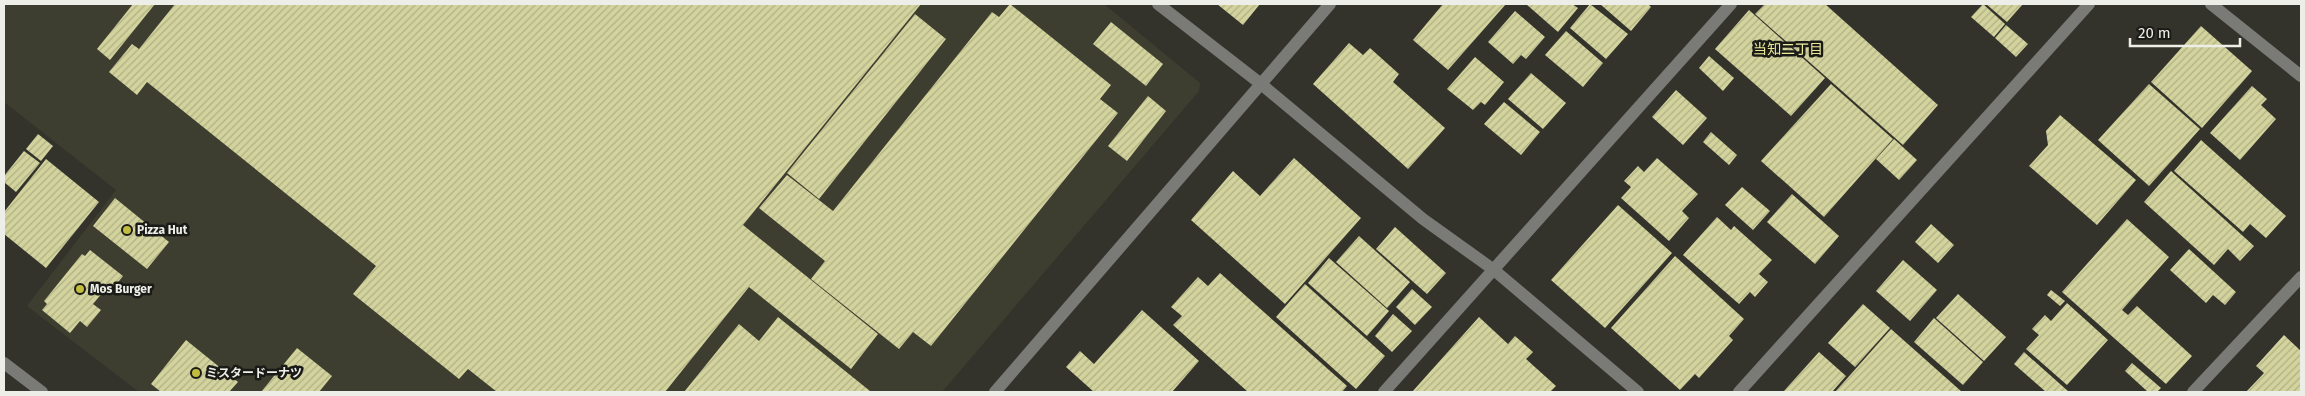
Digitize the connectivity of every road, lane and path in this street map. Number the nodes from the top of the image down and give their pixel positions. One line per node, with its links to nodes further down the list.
1 (1158, 4): 7 (street)
2 (1330, 4): 7 (street)
3 (1731, 4): 8 (street)
4 (2089, 4): 15 (street)
5 (2211, 4): 6 (street)
6 (2301, 76)
7 (1261, 84): 8 (street); 12 (street)
8 (1494, 270): 13 (street); 14 (street)
9 (2301, 277): 16 (street)
10 (4, 363): 11 (street)
11 (42, 392)
12 (996, 392)
13 (1384, 392)
14 (1638, 392)
15 (1739, 392)
16 (2193, 392)

